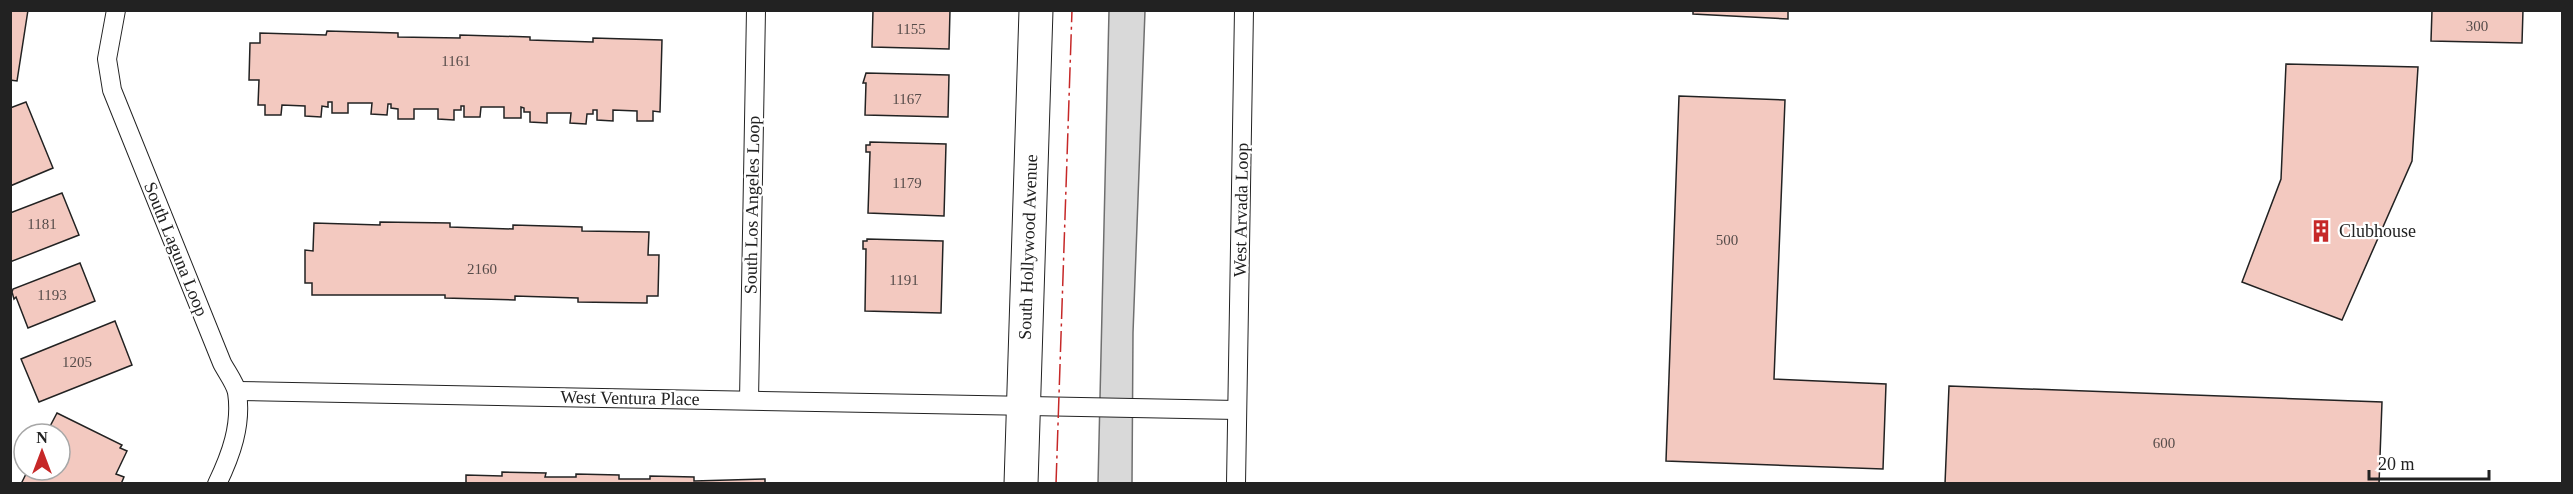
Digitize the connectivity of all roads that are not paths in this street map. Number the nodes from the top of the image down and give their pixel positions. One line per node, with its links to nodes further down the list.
1 (116, 10): 5 (lane, South Laguna Loop)
2 (756, 10): 6 (lane, South Los Angeles Loop)
3 (1036, 10): 7 (street, South Hollywood Avenue)
4 (1244, 10): 8 (lane, West Arvada Loop)
5 (237, 391): 6 (lane, West Ventura Place); 9 (lane, South Laguna Loop)
6 (749, 400): 7 (lane, West Ventura Place)
7 (1023, 405): 8 (lane); 10 (street, South Hollywood Avenue)
8 (1237, 410): 11 (lane, West Arvada Loop)
9 (217, 483)
10 (1021, 483)
11 (1236, 483)

